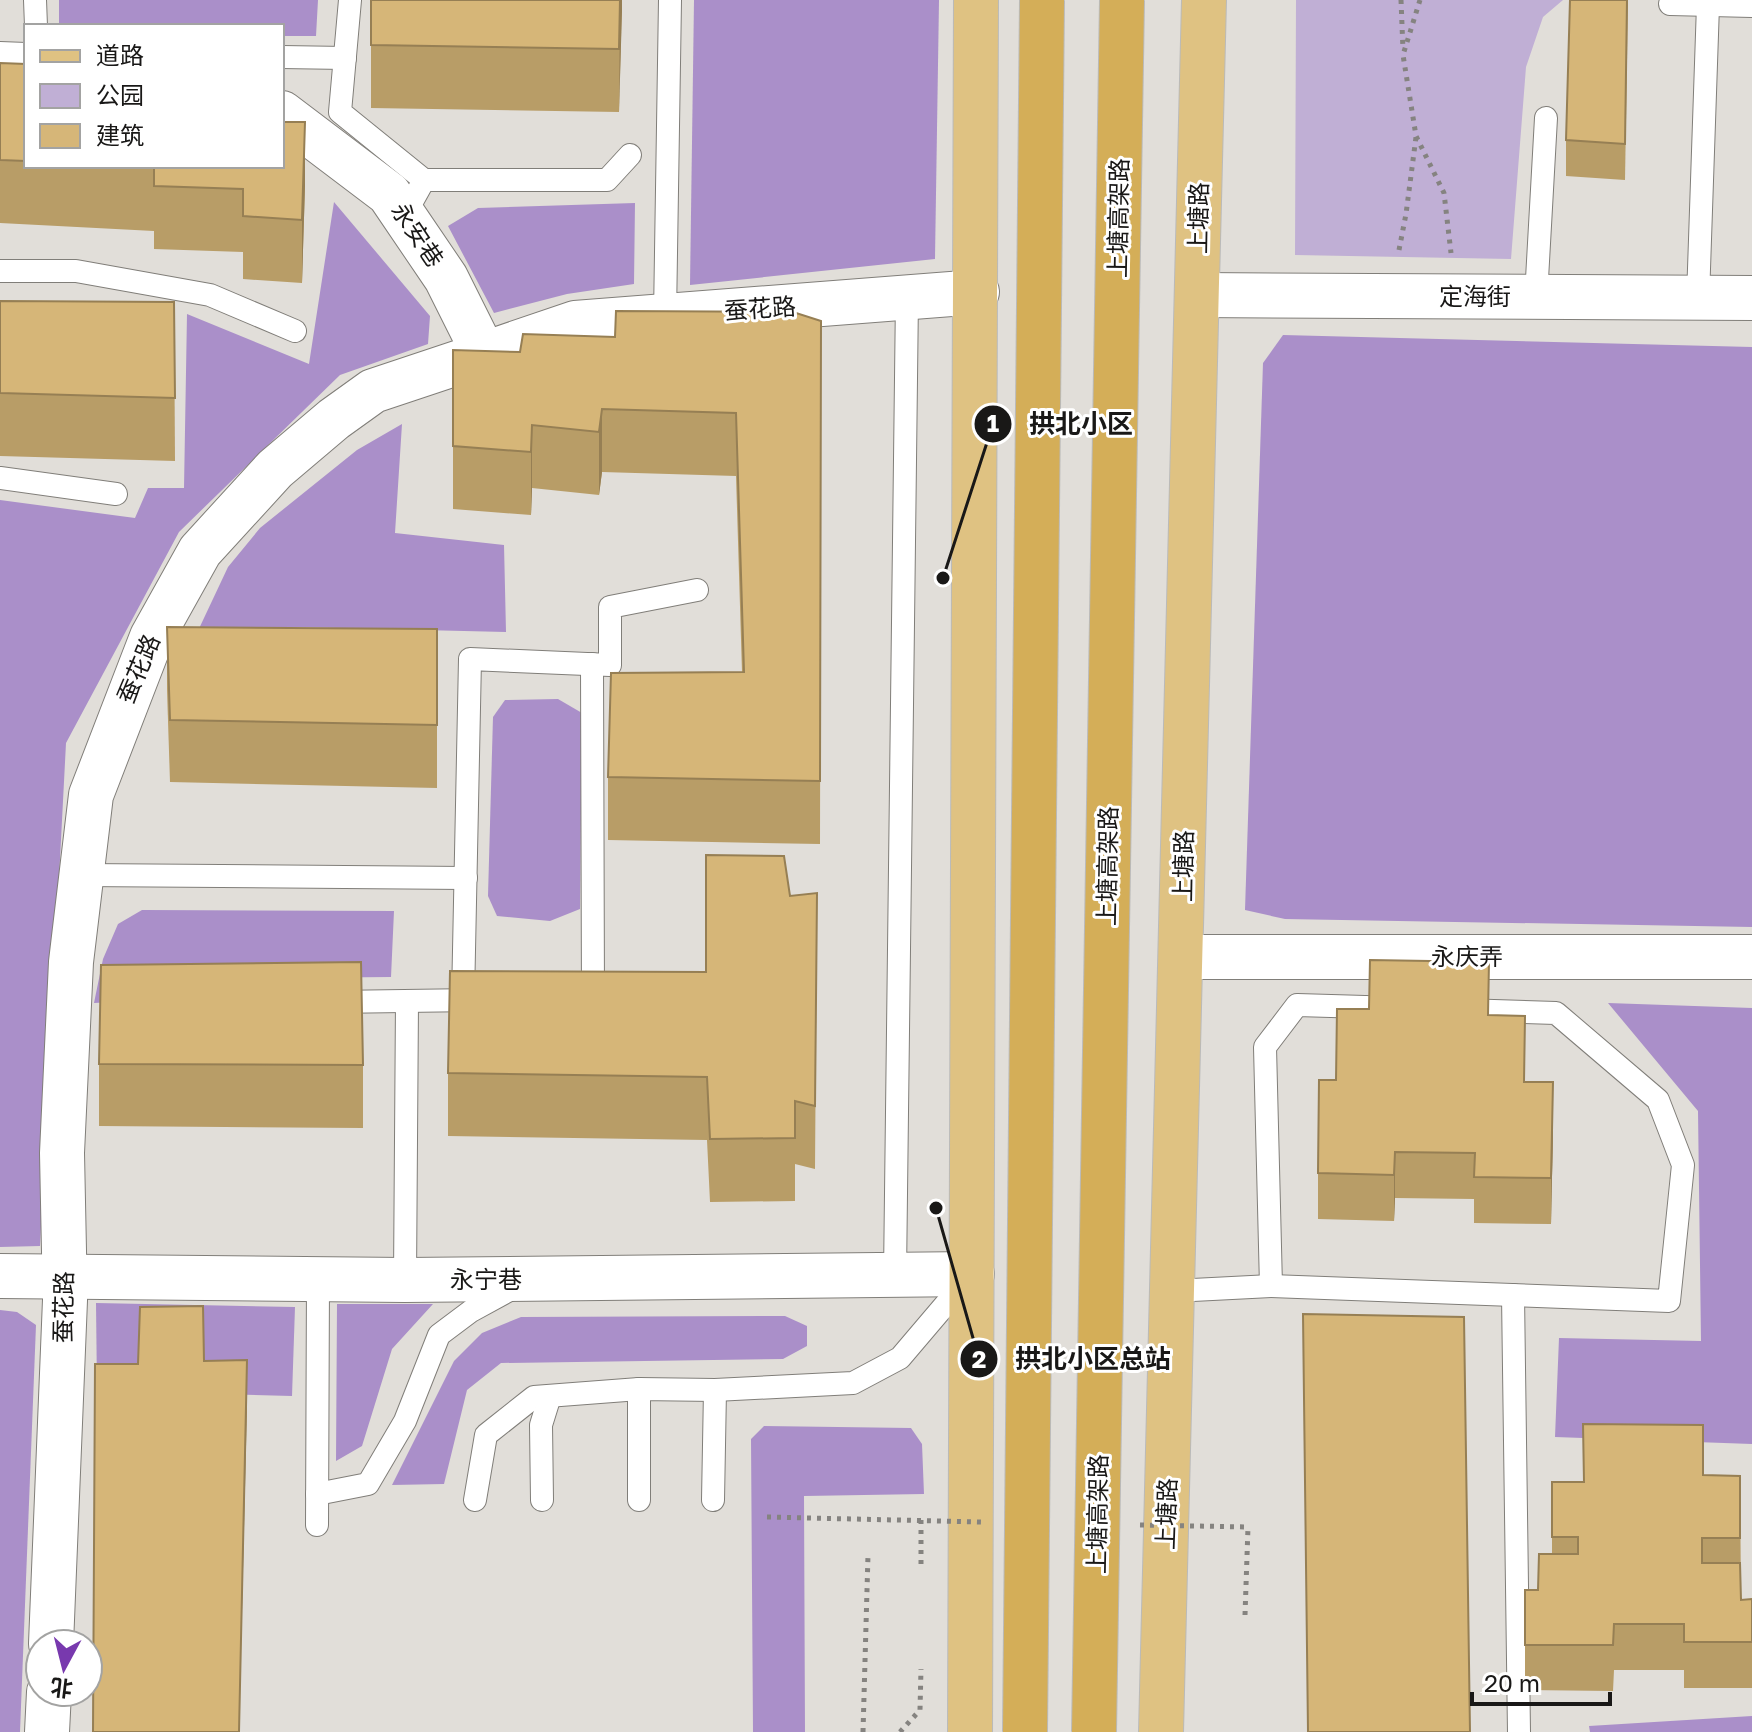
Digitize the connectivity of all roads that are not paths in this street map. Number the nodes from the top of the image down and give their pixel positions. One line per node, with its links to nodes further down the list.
1 (35, 0): 11 (lane)
2 (350, 0): 15 (lane)
3 (670, 0): 27 (lane)
4 (976, 0): 21 (main road)
5 (1042, 0): 66 (highway, bridge)
6 (1122, 0): 67 (highway, 上塘高架路, bridge)
7 (1204, 0): 22 (main road, 上塘路)
8 (1670, 4): 9 (lane)
9 (1708, 5): 10 (lane); 25 (lane)
10 (1752, 6)
11 (36, 24)
12 (0, 53): 13 (lane)
13 (24, 54)
14 (284, 57): 15 (lane)
15 (345, 58): 19 (lane)
16 (284, 115): 19 (street, 永安巷)
17 (1546, 118): 24 (lane)
18 (630, 155): 19 (lane)
19 (414, 198): 29 (street, 永安巷)
20 (0, 271): 28 (lane)
21 (977, 292): 23 (street, 蚕花路); 43 (main road)
22 (1197, 295): 24 (street, 定海街); 36 (main road, 上塘路)
23 (907, 297): 27 (street, 蚕花路); 45 (lane)
24 (1536, 297): 25 (street, 定海街)
25 (1698, 298): 26 (street, 定海街)
26 (1752, 298)
27 (665, 316): 29 (street, 蚕花路)
28 (295, 331)
29 (484, 354): 34 (street, 蚕花路)
30 (0, 478): 31 (lane)
31 (116, 494)
32 (697, 590): 33 (lane)
33 (592, 664): 35 (lane); 38 (lane)
34 (81, 875): 35 (lane); 44 (street, 蚕花路)
35 (466, 878): 39 (lane)
36 (1182, 957): 37 (street, 永庆弄); 51 (main road, 上塘路)
37 (1752, 957)
38 (593, 999)
39 (463, 1000): 40 (lane); 41 (lane)
40 (491, 1000)
41 (407, 1001): 42 (lane); 49 (lane)
42 (317, 1003)
43 (972, 1274): 45 (street, 永宁巷); 54 (lane); 65 (main road)
44 (65, 1275): 46 (street, 永宁巷); 47 (street, 永宁巷); 62 (street, 蚕花路)
45 (895, 1275): 48 (street, 永宁巷)
46 (0, 1276)
47 (318, 1279): 49 (street, 永宁巷); 56 (lane)
48 (530, 1279): 49 (street, 永宁巷); 56 (lane)
49 (405, 1280)
50 (1271, 1286): 51 (lane); 52 (lane); 52 (lane)
51 (1173, 1291): 68 (main road, 上塘路)
52 (1513, 1295): 69 (lane)
53 (639, 1389): 54 (lane); 55 (lane); 59 (lane)
54 (715, 1390): 60 (lane)
55 (550, 1396): 57 (lane); 58 (lane)
56 (317, 1494): 61 (lane)
57 (475, 1500)
58 (542, 1500)
59 (639, 1500)
60 (713, 1500)
61 (317, 1525)
62 (52, 1628)
63 (48, 1708): 64 (street)
64 (47, 1732)
65 (970, 1732)
66 (1025, 1732)
67 (1094, 1732)
68 (1161, 1732)
69 (1519, 1732)

